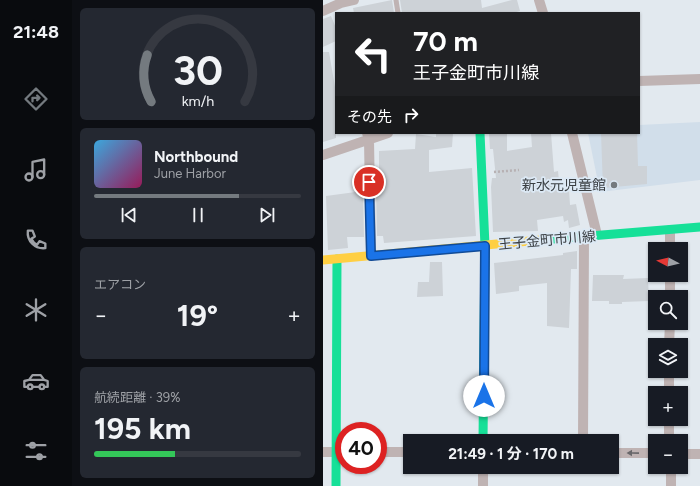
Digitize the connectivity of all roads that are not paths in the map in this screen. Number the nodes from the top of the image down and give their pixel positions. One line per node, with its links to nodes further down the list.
1 (353, 0): 4 (street)
2 (396, 0): 6 (lane)
3 (539, 0): 7 (street)
4 (342, 5): 5 (street)
5 (323, 11)
6 (399, 12)
7 (543, 12)
8 (700, 79): 9 (street)
9 (640, 80)
10 (383, 134): 13 (street)
11 (480, 134): 20 (street)
12 (572, 134): 17 (street)
13 (368, 137): 14 (street); 21 (street)
14 (323, 155)
15 (700, 227): 16 (street, 王子金町市川線)
16 (671, 230): 17 (street, 王子金町市川線); 19 (street)
17 (597, 235): 18 (street, 王子金町市川線)
18 (585, 237): 20 (street, 王子金町市川線); 26 (street)
19 (670, 242)
20 (485, 246): 21 (street, 王子金町市川線); 25 (street)
21 (371, 256): 22 (street, 王子金町市川線)
22 (337, 259): 23 (street, 王子金町市川線); 24 (street)
23 (323, 260)
24 (340, 422)
25 (483, 434)
26 (583, 434)
27 (323, 452): 28 (street)
28 (335, 452)
29 (387, 452): 30 (street)
30 (403, 452)
31 (619, 453): 32 (street, one-way to 31)
32 (648, 453)
33 (688, 454): 34 (street)
34 (700, 454)
35 (337, 474): 38 (street)
36 (483, 474): 39 (street)
37 (671, 474): 40 (street)
38 (336, 486)
39 (483, 486)
40 (671, 486)

